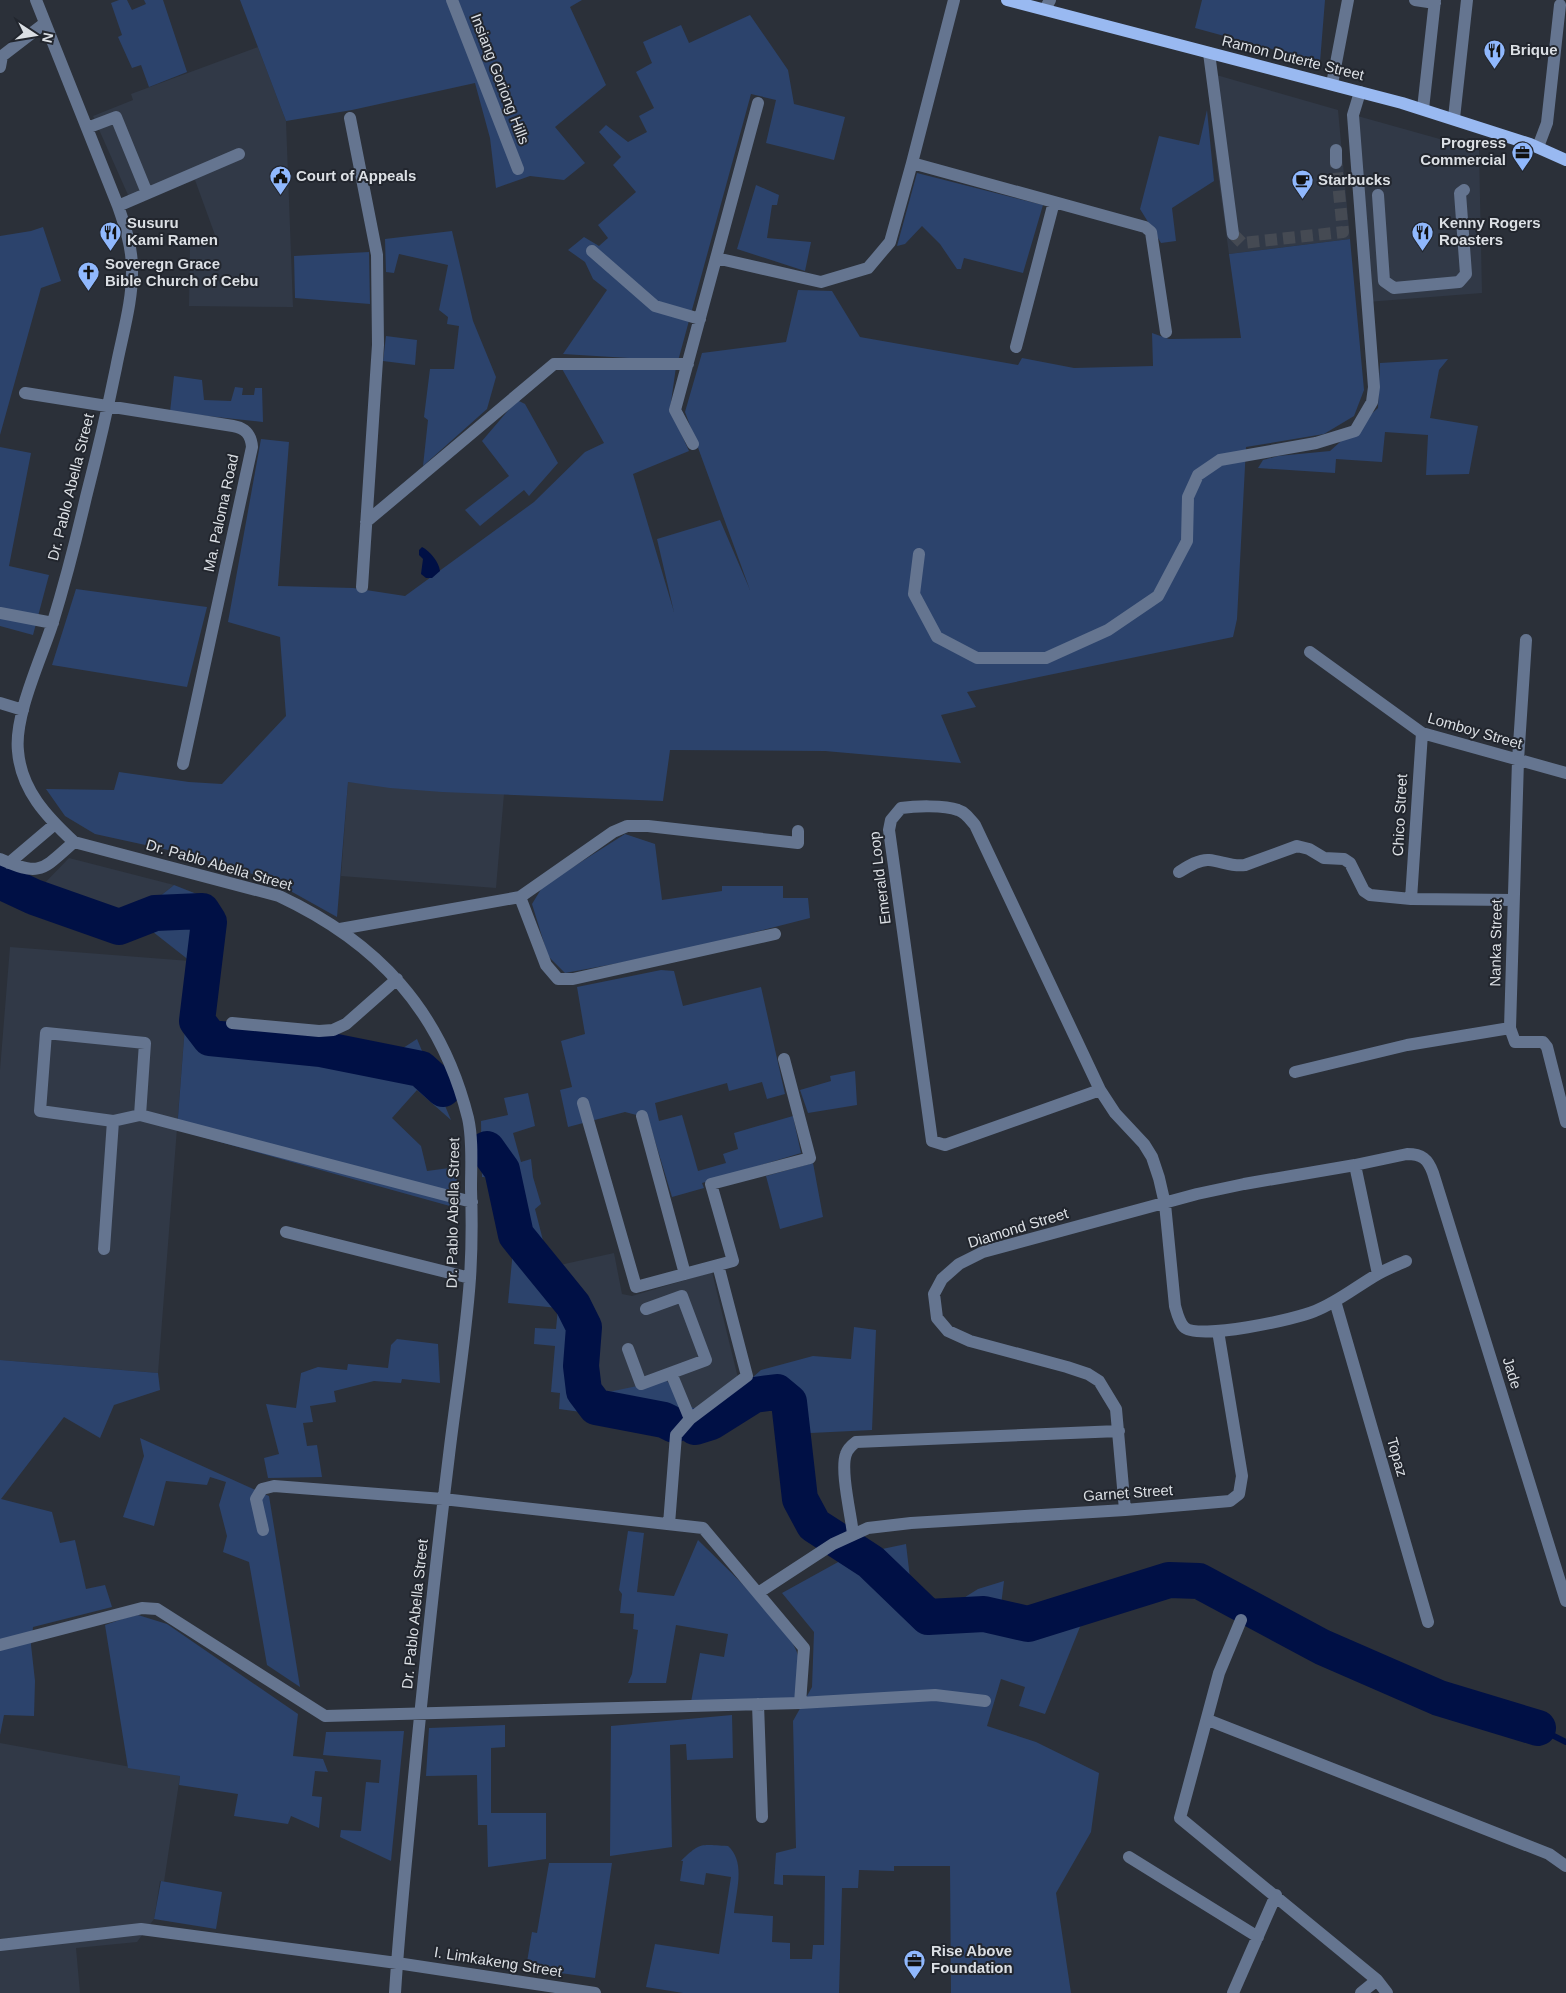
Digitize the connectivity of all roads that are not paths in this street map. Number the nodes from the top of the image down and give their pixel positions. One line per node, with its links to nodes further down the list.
1 (36, 0): 11 (street, Dr. Pablo Abella Street)
2 (452, 0): 27 (street, Insiang Goriong Hills)
3 (954, 0): 25 (street)
4 (1007, 0): 9 (main road, Ramon Duterte Street)
5 (1348, 0): 14 (street)
6 (1415, 0): 8 (street)
7 (1467, 0): 19 (street)
8 (1435, 2): 17 (street)
9 (1047, 5): 12 (main road, Ramon Duterte Street)
10 (1560, 5): 21 (street)
11 (45, 23): 13 (street); 20 (street, Dr. Pablo Abella Street)
12 (1209, 53): 14 (main road, Ramon Duterte Street); 33 (street)
13 (0, 67)
14 (1332, 84): 15 (main road, Ramon Duterte Street)
15 (1360, 92): 17 (main road, Ramon Duterte Street); 44 (street)
16 (758, 104): 35 (street)
17 (1423, 109): 19 (main road, Ramon Duterte Street)
18 (350, 118): 43 (street)
19 (1454, 118): 21 (main road, Ramon Duterte Street)
20 (87, 128): 29 (street); 32 (street, Dr. Pablo Abella Street)
21 (1538, 147): 24 (main road, Ramon Duterte Street)
22 (1336, 150): 26 (street)
23 (239, 154): 29 (street)
24 (1566, 160)
25 (912, 162): 31 (street); 35 (street)
26 (1336, 163)
27 (518, 169)
28 (1464, 190): 30 (street)
29 (147, 193): 32 (street)
30 (1378, 195)
31 (1054, 202): 37 (street); 38 (street)
32 (118, 206): 41 (street, Dr. Pablo Abella Street)
33 (1233, 234)
34 (592, 251): 36 (street)
35 (716, 258): 36 (street)
36 (700, 319): 39 (street)
37 (1166, 332)
38 (1016, 347)
39 (688, 364): 42 (street); 43 (street)
40 (25, 393): 41 (street, Ma. Paloma Road)
41 (108, 406): 47 (street, Dr. Pablo Abella Street); 54 (street, Ma. Paloma Road)
42 (693, 444)
43 (366, 522): 45 (street)
44 (919, 554)
45 (362, 587)
46 (0, 613): 47 (street)
47 (52, 622): 51 (street, Dr. Pablo Abella Street)
48 (1526, 640): 53 (street, Nanka Street)
49 (1310, 652): 52 (street, Lomboy Street)
50 (0, 703): 51 (street)
51 (23, 710): 56 (street, Dr. Pablo Abella Street)
52 (1422, 734): 53 (street, Lomboy Street); 62 (street, Chico Street)
53 (1518, 760): 55 (street, Lomboy Street); 63 (street, Nanka Street)
54 (183, 764)
55 (1566, 773)
56 (55, 824): 58 (street, Dr. Pablo Abella Street); 59 (street)
57 (798, 831): 61 (street)
58 (74, 842): 59 (street); 64 (street, Dr. Pablo Abella Street)
59 (4, 861)
60 (1179, 872): 62 (street)
61 (520, 897): 64 (street); 65 (street)
62 (1412, 899): 63 (street)
63 (1513, 900): 68 (street, Nanka Street)
64 (340, 929): 66 (street, Dr. Pablo Abella Street)
65 (775, 934)
66 (397, 979): 67 (street); 79 (street, Dr. Pablo Abella Street)
67 (232, 1023)
68 (1510, 1028): 70 (street); 76 (street)
69 (784, 1059): 84 (street)
70 (1295, 1072)
71 (1100, 1090): 71 (street, Emerald Loop); 80 (street, Emerald Loop)
72 (583, 1104): 85 (street)
73 (140, 1114): 75 (street); 75 (street); 79 (street)
74 (642, 1116): 85 (street)
75 (113, 1121): 82 (street)
76 (1566, 1122)
77 (1424, 1157): 78 (street, Diamond Street); 101 (street, Jade)
78 (1355, 1165): 80 (street, Diamond Street); 86 (street)
79 (472, 1202): 87 (street, Dr. Pablo Abella Street)
80 (1164, 1204): 90 (street, Emerald Loop); 94 (street, Diamond Street)
81 (286, 1232): 87 (street)
82 (104, 1249)
83 (1406, 1261): 86 (street, Emerald Loop)
84 (718, 1265): 85 (street); 93 (street)
85 (685, 1274)
86 (1378, 1274): 88 (street, Emerald Loop)
87 (470, 1278): 95 (street, Dr. Pablo Abella Street)
88 (1335, 1300): 90 (street, Emerald Loop); 103 (street, Topaz)
89 (646, 1309): 92 (street)
90 (1218, 1331): 96 (street, Garnet Street)
91 (628, 1349): 92 (street)
92 (671, 1373): 93 (street)
93 (690, 1419): 97 (street)
94 (1119, 1431): 96 (street, Diamond Street); 99 (street)
95 (443, 1499): 97 (street); 98 (street); 108 (street, Dr. Pablo Abella Street)
96 (1125, 1510): 99 (street, Garnet Street)
97 (668, 1524): 100 (street)
98 (263, 1530)
99 (850, 1536): 100 (street, Garnet Street)
100 (758, 1593): 106 (street)
101 (1566, 1602)
102 (1241, 1620): 109 (street)
103 (1428, 1622)
104 (0, 1645): 108 (street)
105 (985, 1701): 106 (street)
106 (800, 1703): 107 (street)
107 (758, 1704): 108 (street); 110 (street)
108 (420, 1715): 116 (street, Dr. Pablo Abella Street)
109 (1208, 1720): 112 (street); 113 (street)
110 (762, 1818)
111 (1129, 1857): 114 (street)
112 (1566, 1866)
113 (1276, 1895): 114 (street); 117 (street)
114 (1258, 1937): 120 (street)
115 (0, 1945): 116 (street, I. Limkakeng Street)
116 (397, 1963): 118 (street, Dr. Pablo Abella Street); 119 (street, I. Limkakeng Street)
117 (1377, 1980): 121 (street); 122 (street)
118 (395, 1993)
119 (595, 1993)
120 (1233, 1993)
121 (1361, 1993)
122 (1387, 1993)

